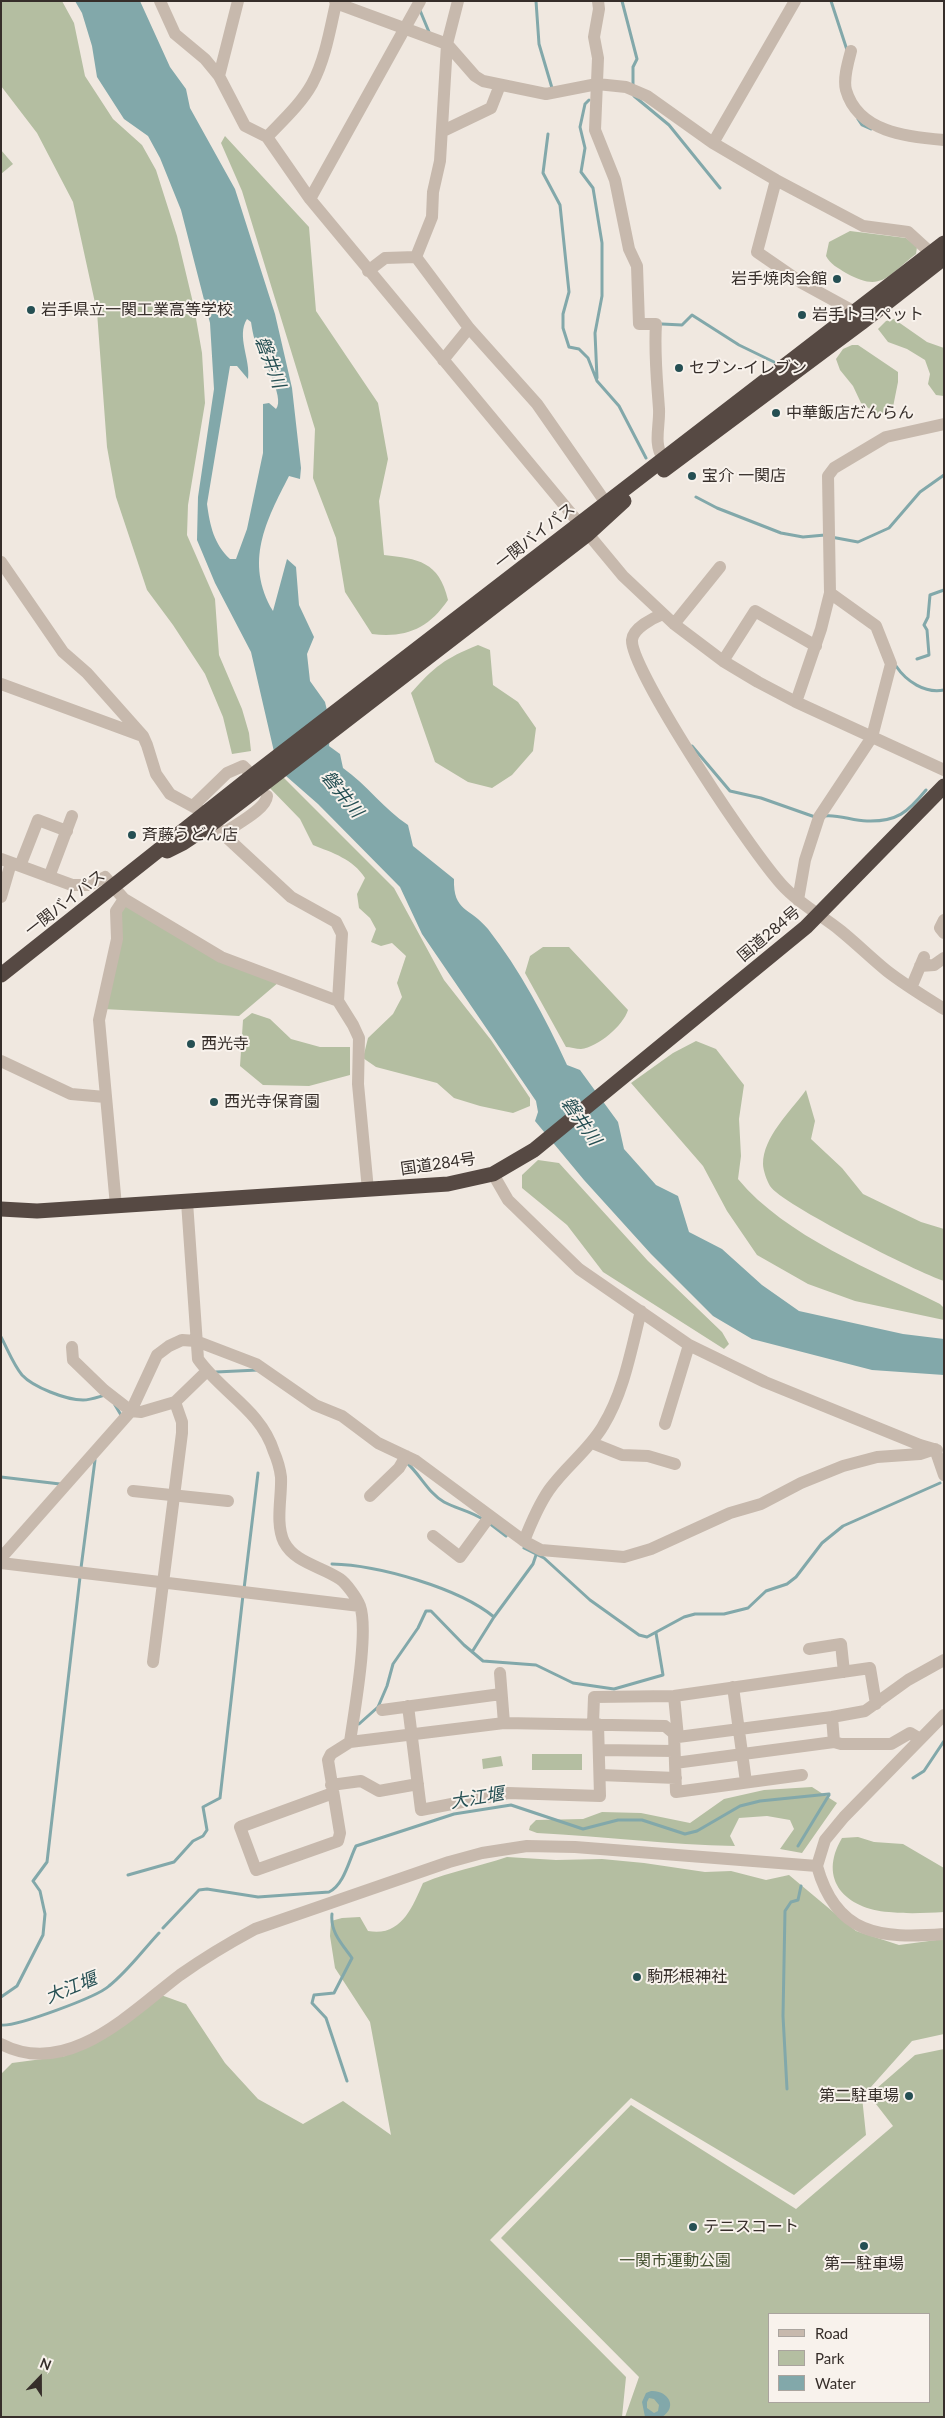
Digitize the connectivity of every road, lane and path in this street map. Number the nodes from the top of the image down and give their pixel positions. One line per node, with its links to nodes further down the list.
1 (160, 1): 11 (street)
2 (238, 1): 11 (street)
3 (420, 1): 8 (street)
4 (458, 1): 9 (street)
5 (598, 1): 12 (street)
6 (335, 2): 8 (street); 15 (street)
7 (795, 2): 17 (street)
8 (404, 29): 9 (street); 19 (street)
9 (447, 44): 13 (street); 14 (street)
10 (851, 51): 16 (street)
11 (219, 76): 15 (street)
12 (597, 84): 13 (street); 17 (street); 28 (street)
13 (500, 86): 14 (street)
14 (443, 131): 22 (street)
15 (268, 138): 19 (street)
16 (944, 140)
17 (713, 143): 18 (street)
18 (776, 180): 21 (street); 24 (street)
19 (310, 199): 23 (street)
20 (944, 243): 21 (highway, 一関バイパス)
21 (937, 255): 24 (highway, 一関バイパス); 30 (highway, 一関バイパス)
22 (416, 257): 23 (street); 25 (street)
23 (368, 271): 26 (street)
24 (855, 312): 28 (highway, 一関バイパス)
25 (469, 328): 26 (street); 29 (street)
26 (443, 360): 30 (street)
27 (944, 424): 33 (street)
28 (662, 458): 29 (highway, 一関バイパス)
29 (606, 503): 30 (highway, 一関バイパス)
30 (583, 529): 34 (street); 43 (highway, 一関バイパス)
31 (1, 562): 40 (street)
32 (720, 567): 35 (street)
33 (830, 593): 36 (street); 41 (street)
34 (663, 614): 35 (street); 53 (street)
35 (674, 624): 37 (street)
36 (816, 646): 37 (street); 39 (street)
37 (723, 661): 39 (street)
38 (1, 684): 40 (street)
39 (796, 702): 41 (street)
40 (143, 736): 46 (street)
41 (872, 737): 42 (street); 53 (street)
42 (944, 770)
43 (258, 781): 46 (highway, 一関バイパス); 46 (street)
44 (944, 786): 54 (highway, 国道284号)
45 (72, 816): 47 (street)
46 (209, 819): 50 (highway, 一関バイパス); 60 (street)
47 (66, 831): 48 (street); 49 (street)
48 (11, 862): 49 (street); 51 (street)
49 (50, 877): 50 (street)
50 (113, 887): 52 (street); 58 (highway, 一関バイパス)
51 (1, 897)
52 (124, 899): 60 (street); 63 (street)
53 (798, 900): 54 (street)
54 (818, 915): 59 (street); 64 (highway, 国道284号)
55 (944, 920): 56 (street)
56 (944, 933)
57 (944, 958): 59 (street)
58 (1, 975)
59 (911, 988): 61 (street)
60 (338, 1001): 65 (street)
61 (944, 1009)
62 (1, 1061): 63 (street)
63 (105, 1096): 67 (street)
64 (493, 1174): 65 (highway, 国道284号); 69 (street)
65 (368, 1190): 66 (highway, 国道284号)
66 (187, 1202): 67 (highway, 国道284号); 70 (street)
67 (116, 1206): 68 (highway, 国道284号)
68 (1, 1209)
69 (641, 1311): 71 (street); 77 (street)
70 (196, 1341): 73 (street); 75 (street); 79 (street)
71 (689, 1345): 76 (street); 78 (street)
72 (72, 1347): 75 (street)
73 (207, 1371): 74 (street); 92 (street)
74 (175, 1402): 75 (street); 83 (street)
75 (131, 1410): 89 (street)
76 (664, 1424)
77 (592, 1443): 80 (street); 88 (street)
78 (939, 1450): 81 (street); 88 (street)
79 (406, 1456): 84 (street); 86 (street)
80 (675, 1464)
81 (944, 1475)
82 (133, 1491): 83 (street)
83 (174, 1495): 85 (street); 91 (street)
84 (370, 1496)
85 (228, 1502)
86 (490, 1516): 87 (street); 88 (street)
87 (433, 1536)
88 (524, 1541)
89 (1, 1558)
90 (1, 1563): 91 (street)
91 (165, 1583): 92 (street); 95 (street)
92 (360, 1606): 112 (street)
93 (809, 1649): 96 (street)
94 (944, 1660): 101 (street)
95 (153, 1662)
96 (844, 1672): 98 (street); 101 (street)
97 (500, 1673): 99 (street)
98 (733, 1686): 100 (street); 108 (street)
99 (501, 1694): 102 (street); 106 (street)
100 (674, 1696): 107 (street); 110 (street)
101 (876, 1704): 105 (street)
102 (408, 1706): 103 (street); 109 (street)
103 (382, 1710)
104 (944, 1715): 111 (street)
105 (832, 1717): 108 (street); 113 (street)
106 (504, 1722): 107 (street); 109 (street)
107 (596, 1724): 110 (street); 114 (street)
108 (738, 1730): 110 (street); 115 (street)
109 (411, 1735): 112 (street); 121 (street)
110 (676, 1735): 116 (street)
111 (920, 1740): 113 (street); 123 (street)
112 (350, 1742): 122 (street)
113 (834, 1742): 115 (street)
114 (599, 1750): 116 (street); 118 (street)
115 (742, 1754): 116 (street); 120 (street)
116 (675, 1757): 119 (street)
117 (802, 1774): 120 (street)
118 (600, 1776): 119 (street); 121 (street)
119 (676, 1778): 120 (street)
120 (746, 1782)
121 (418, 1784): 122 (street)
122 (332, 1789): 122 (street)
123 (817, 1866): 124 (street); 125 (street)
124 (944, 1934)
125 (1, 2044)

